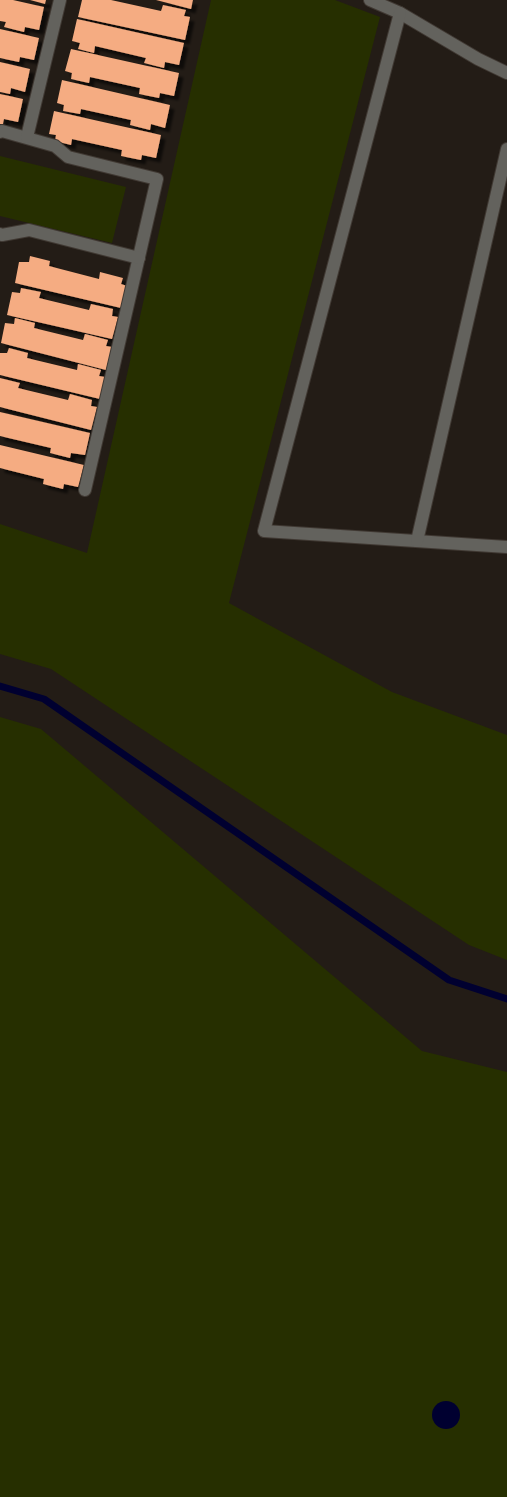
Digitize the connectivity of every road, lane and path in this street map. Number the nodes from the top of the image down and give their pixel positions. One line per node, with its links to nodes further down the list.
1 (61, 0): 6 (street)
2 (370, 0): 3 (street)
3 (400, 13): 4 (street); 11 (street)
4 (507, 73)
5 (0, 132): 6 (street)
6 (27, 137): 9 (street)
7 (507, 149): 11 (street)
8 (1, 237): 9 (street)
9 (139, 258): 10 (street)
10 (85, 490)
11 (417, 541): 12 (street)
12 (507, 547)

